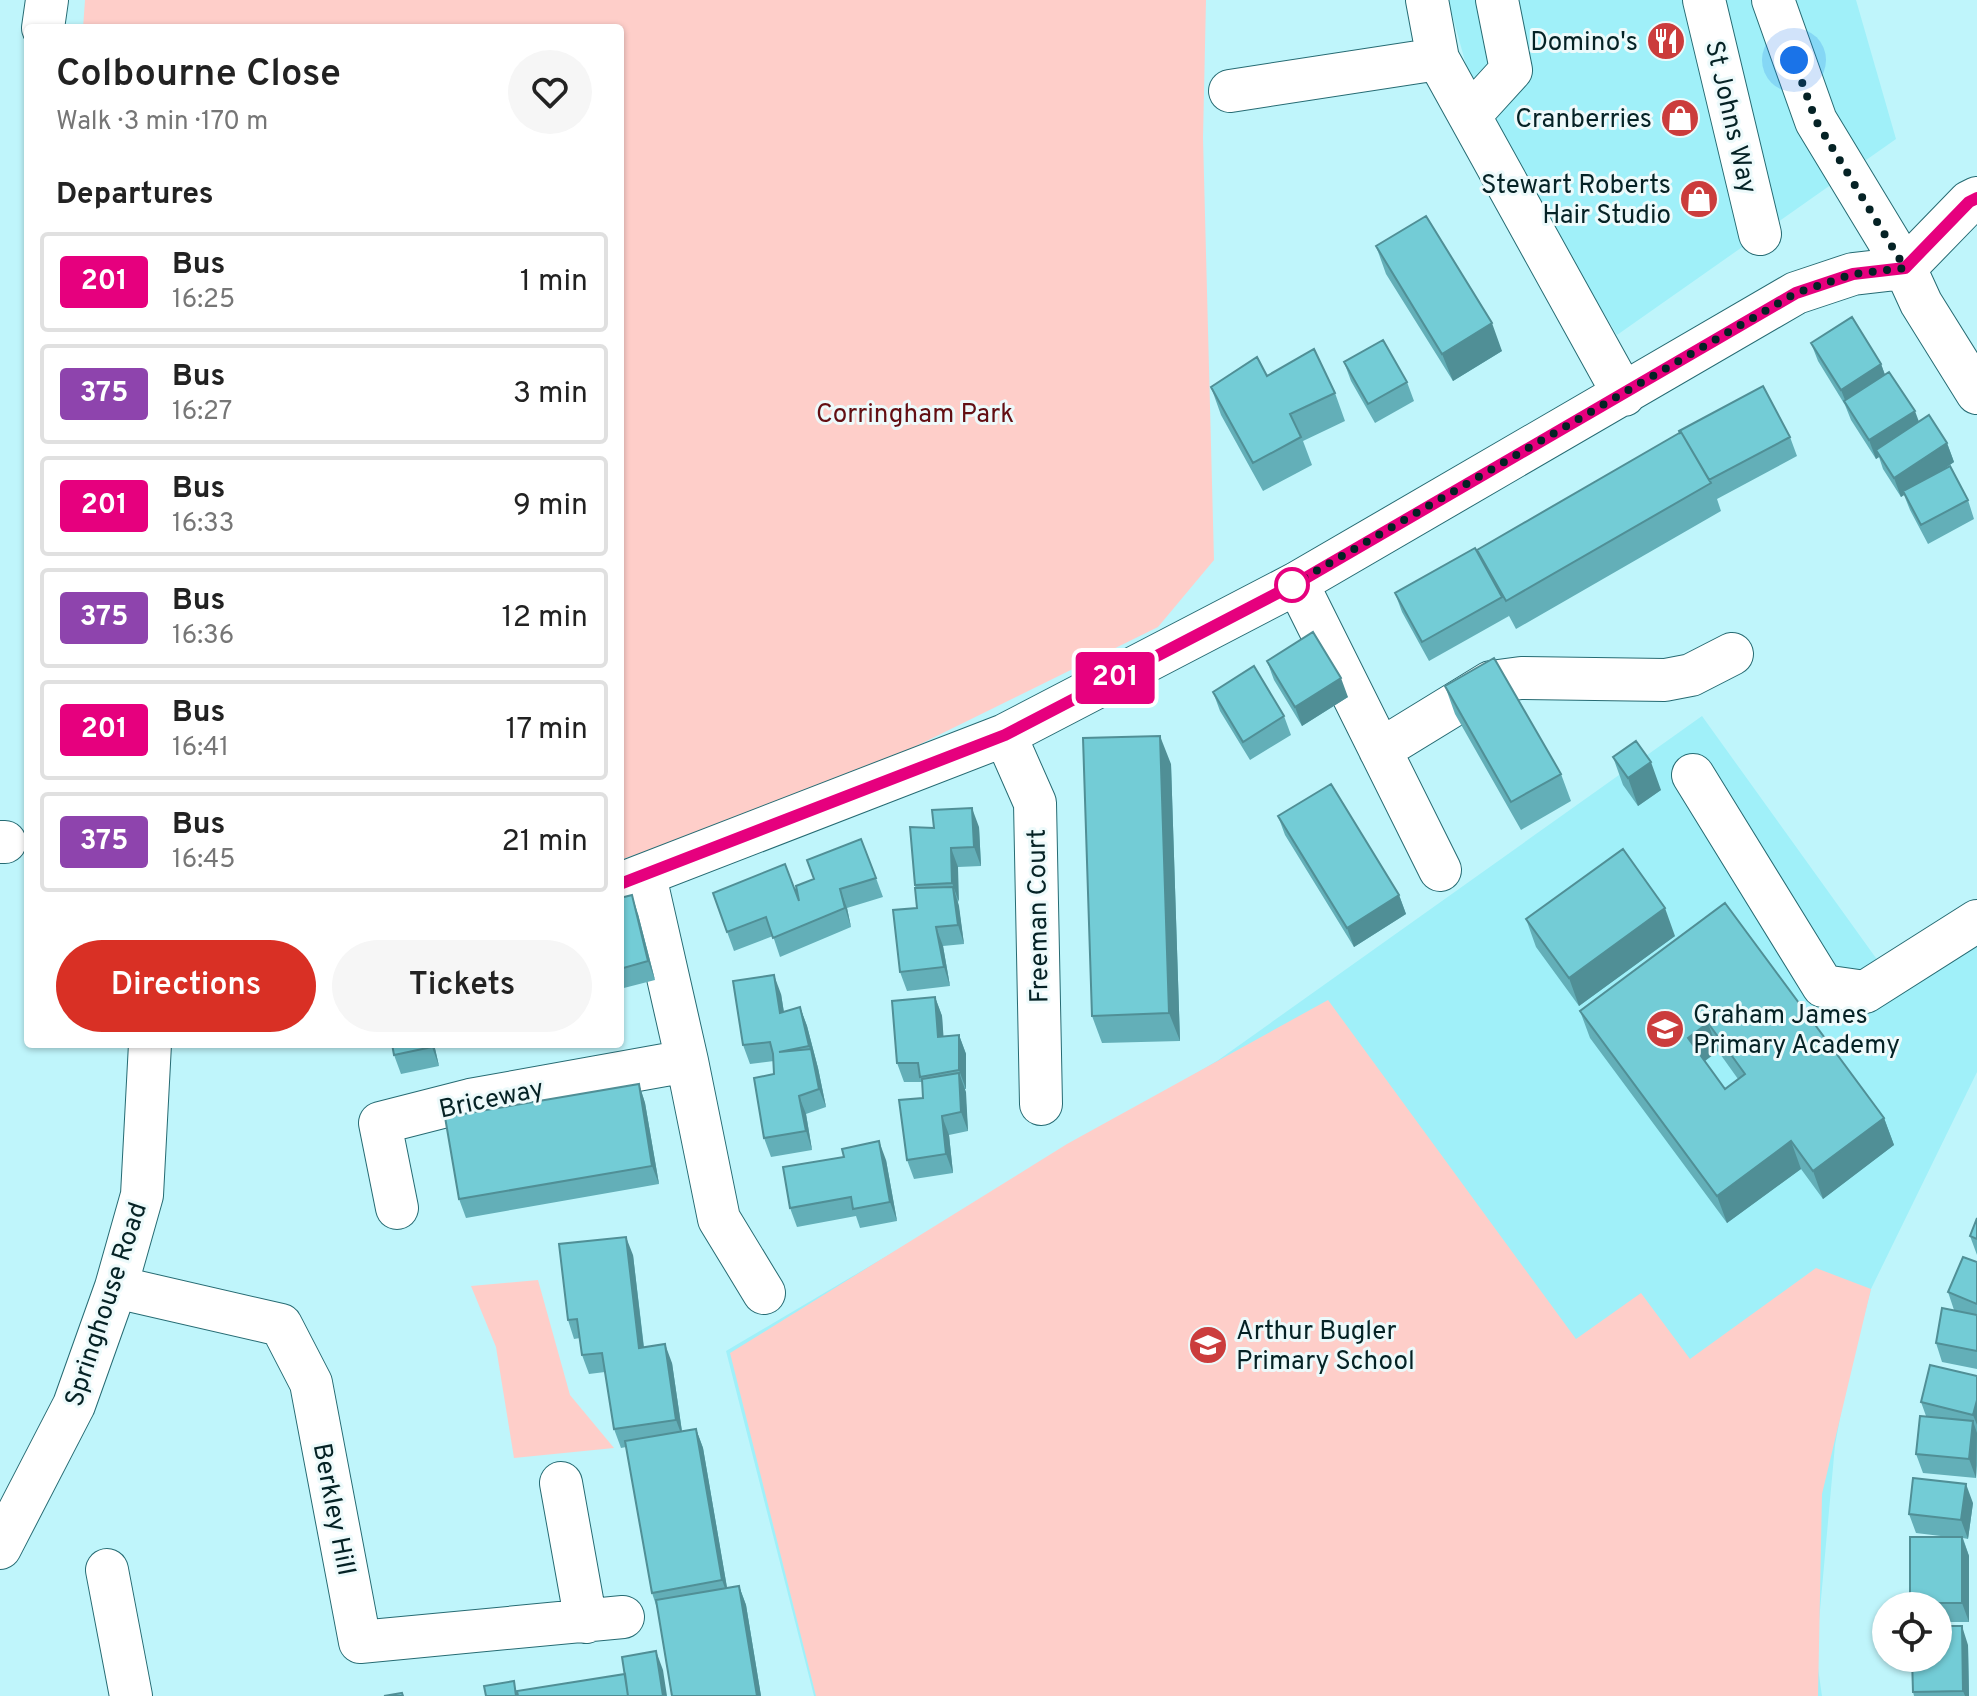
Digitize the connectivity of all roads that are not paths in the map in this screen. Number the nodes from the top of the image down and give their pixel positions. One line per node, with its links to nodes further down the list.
1 (47, 0): 6 (street)
2 (1427, 0): 7 (street)
3 (1497, 0): 9 (street)
4 (1704, 0): 11 (street, St Johns Way)
5 (1773, 0): 12 (street)
6 (44, 24)
7 (1438, 59): 8 (street); 9 (street)
8 (1230, 91)
9 (1470, 115): 14 (street)
10 (1977, 198): 12 (street)
11 (1760, 234)
12 (1905, 268): 13 (street); 14 (street)
13 (1977, 393)
14 (1624, 395): 15 (street)
15 (1297, 583): 17 (street); 18 (street)
16 (1732, 654): 18 (street)
17 (1005, 735): 21 (street); 25 (street, Freeman Court)
18 (1380, 750): 20 (street)
19 (1693, 775): 22 (street)
20 (1440, 870)
21 (633, 880): 24 (street)
22 (1977, 921)
23 (150, 1048): 27 (street, Springhouse Road)
24 (687, 1061): 26 (street, Briceway); 28 (street)
25 (1041, 1104)
26 (397, 1208)
27 (116, 1287): 29 (street, Berkley Hill); 30 (street, Springhouse Road)
28 (764, 1293)
29 (561, 1483)
30 (0, 1548)
31 (107, 1570): 32 (street)
32 (131, 1696)

